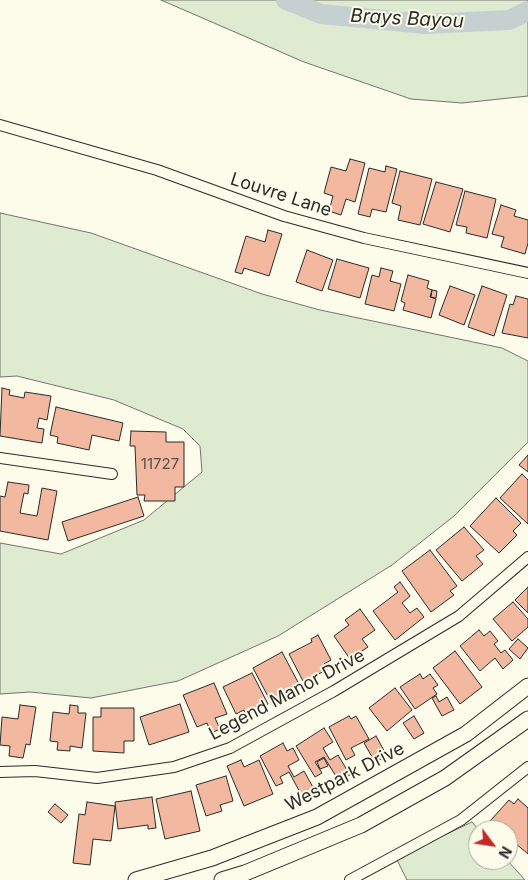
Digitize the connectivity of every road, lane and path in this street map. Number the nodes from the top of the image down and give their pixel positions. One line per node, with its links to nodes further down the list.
1 (0, 126): 3 (street, Louvre Lane)
2 (0, 130): 3 (street, Louvre Lane)
3 (28, 133): 4 (street, Louvre Lane)
4 (528, 273)
5 (0, 458): 6 (street)
6 (112, 474)
7 (528, 557): 11 (street, Legend Manor Drive)
8 (528, 686): 12 (main road, Westpark Drive)
9 (528, 719): 13 (main road)
10 (528, 767): 14 (street)
11 (0, 772)
12 (136, 880)
13 (222, 880)
14 (350, 880)

